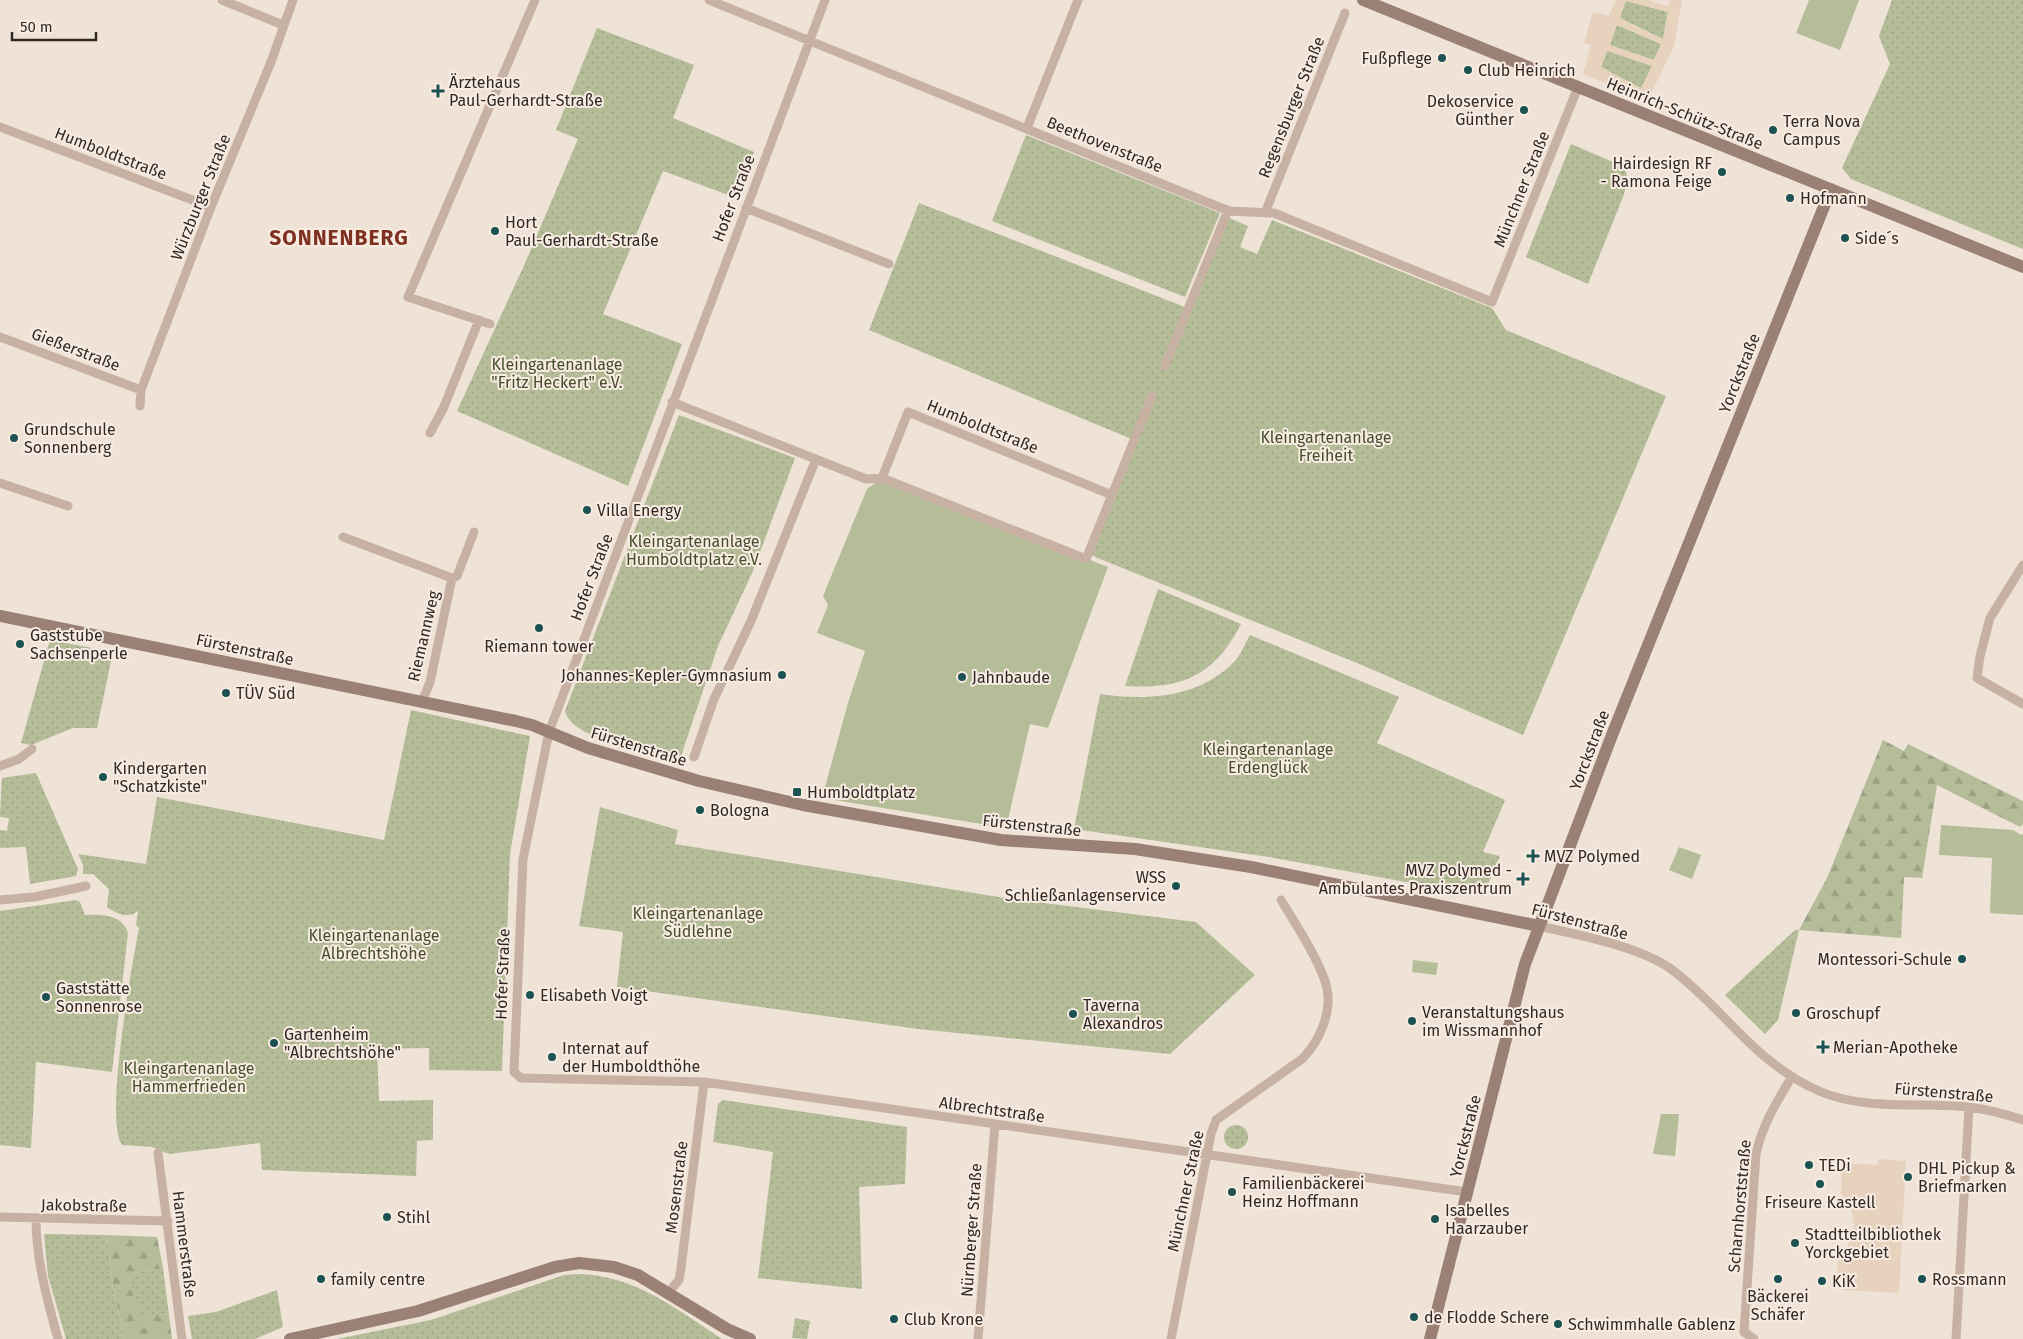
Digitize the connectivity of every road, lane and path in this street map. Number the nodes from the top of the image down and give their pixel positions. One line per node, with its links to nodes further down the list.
1 (222, 0): 9 (street)
2 (293, 0): 9 (street, Würzburger Straße)
3 (535, 0): 22 (street)
4 (709, 0): 10 (street, Beethovenstraße)
5 (825, 0): 10 (street, Hofer Straße)
6 (1078, 0): 13 (street)
7 (1363, 0): 11 (main road, Heinrich-Schütz-Straße)
8 (1345, 13): 18 (street, Regensburger Straße)
9 (283, 25): 15 (street, Würzburger Straße)
10 (810, 40): 13 (street, Beethovenstraße); 16 (street, Hofer Straße)
11 (1578, 87): 14 (main road, Heinrich-Schütz-Straße); 21 (street, Münchner Straße)
12 (0, 127): 15 (street, Humboldtstraße)
13 (1028, 128): 17 (street, Beethovenstraße)
14 (1831, 189): 20 (main road, Heinrich-Schütz-Straße); 50 (main road, Yorckstraße)
15 (211, 207): 26 (street, Würzburger Straße)
16 (746, 208): 19 (street); 28 (street, Hofer Straße)
17 (1228, 210): 18 (street, Beethovenstraße); 25 (street)
18 (1265, 213): 21 (street, Beethovenstraße)
19 (889, 264)
20 (2023, 267)
21 (1492, 302)
22 (479, 320): 23 (street); 30 (street)
23 (490, 324)
24 (0, 337): 26 (street, Gießerstraße)
25 (1165, 366)
26 (141, 390): 29 (street, Würzburger Straße)
27 (1152, 396): 34 (street)
28 (672, 402): 31 (street); 43 (street, Hofer Straße)
29 (140, 406)
30 (430, 433)
31 (816, 459): 32 (street); 45 (street)
32 (882, 478): 34 (street); 34 (street, Humboldtstraße)
33 (0, 483): 35 (street)
34 (1112, 495)
35 (68, 506)
36 (474, 532): 39 (street, Riemannweg)
37 (343, 537): 39 (street, Riemannweg)
38 (2023, 565): 42 (street)
39 (452, 578): 41 (street, Riemannweg)
40 (0, 616): 41 (main road, Fürstenstraße)
41 (422, 702): 43 (main road, Fürstenstraße)
42 (2020, 702)
43 (549, 732): 50 (main road, Fürstenstraße); 51 (street, Hofer Straße)
44 (32, 749): 46 (street)
45 (694, 756)
46 (0, 766)
47 (86, 886): 48 (street)
48 (0, 900)
49 (1281, 900): 58 (street, Münchner Straße)
50 (1539, 926): 52 (street, Fürstenstraße); 59 (main road, Yorckstraße)
51 (514, 1072): 53 (street, Albrechtstraße)
52 (1791, 1078): 54 (street, Fürstenstraße); 71 (street, Scharnhorststraße)
53 (704, 1082): 56 (street, Albrechtstraße); 63 (street, Mosenstraße)
54 (1969, 1107): 55 (street, Fürstenstraße); 72 (street)
55 (2023, 1120)
56 (995, 1124): 58 (street, Albrechtstraße); 68 (street, Nürnberger Straße)
57 (158, 1153): 62 (street, Hammerstraße)
58 (1207, 1155): 59 (street, Albrechtstraße); 69 (street, Münchner Straße)
59 (1467, 1192): 70 (main road, Yorckstraße)
60 (0, 1217): 61 (street, Jakobstraße)
61 (36, 1219): 62 (street, Jakobstraße); 64 (street)
62 (168, 1221): 65 (street, Hammerstraße)
63 (669, 1292): 66 (main road); 67 (main road)
64 (58, 1339)
65 (182, 1339)
66 (290, 1339)
67 (750, 1339)
68 (978, 1339)
69 (1171, 1339)
70 (1430, 1339)
71 (1754, 1339)
72 (1956, 1339)

